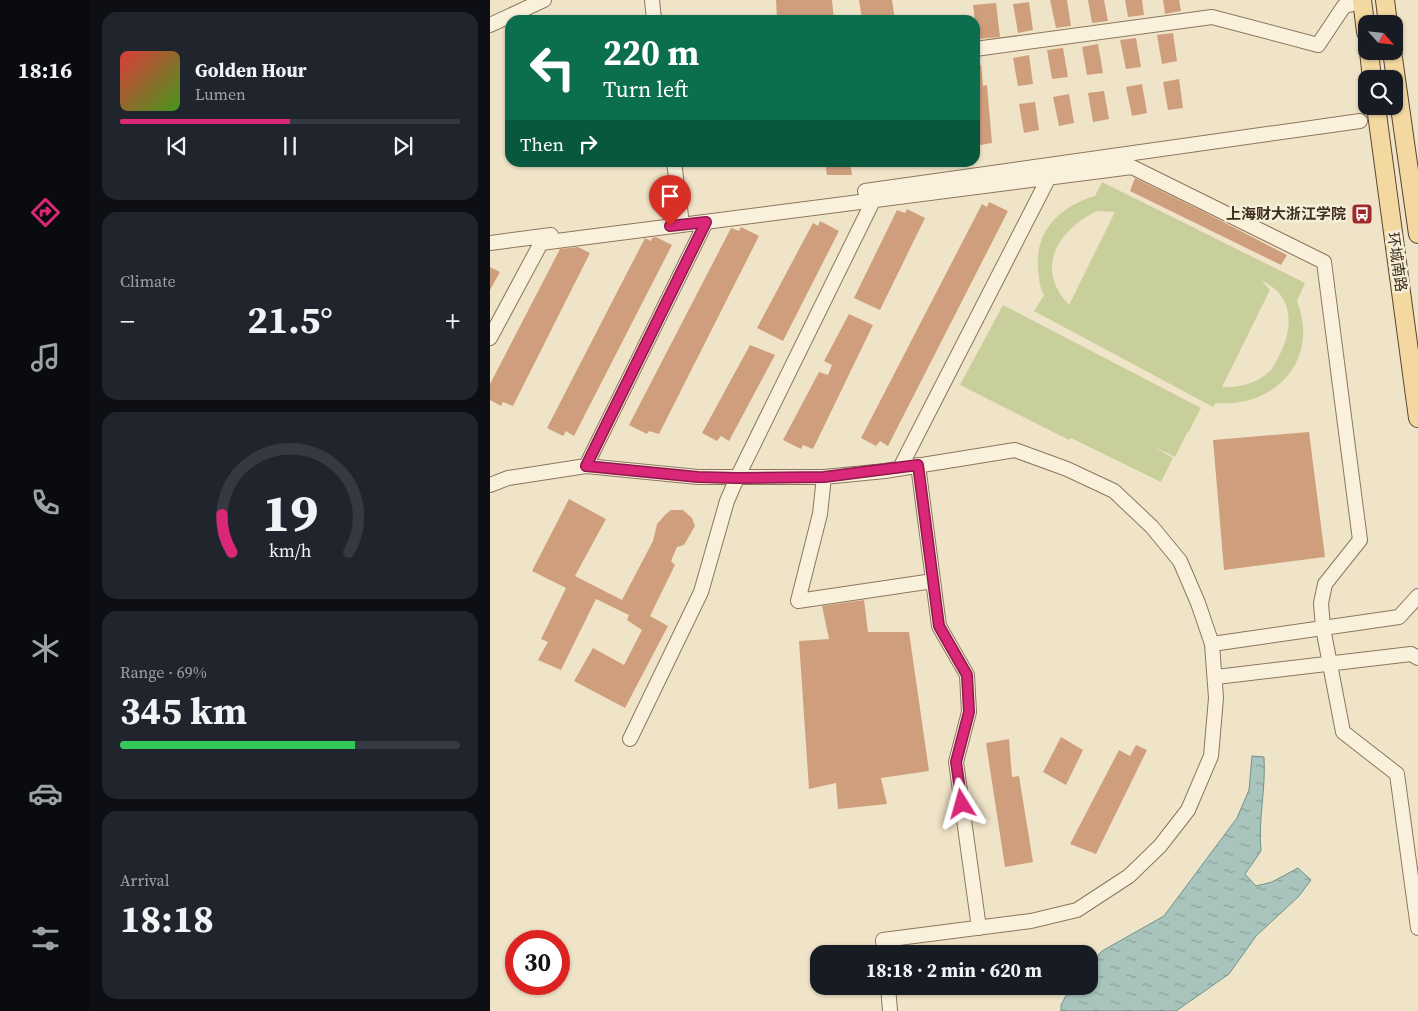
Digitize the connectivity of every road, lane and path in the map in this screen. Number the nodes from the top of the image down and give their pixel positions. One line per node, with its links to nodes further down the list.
1 (544, 0): 5 (street)
2 (652, 0): 6 (street)
3 (1385, 0): 8 (main road)
4 (1362, 1): 7 (main road); 11 (street)
5 (512, 15)
6 (654, 15)
7 (1364, 15)
8 (1387, 15)
9 (505, 18): 10 (street)
10 (490, 25)
11 (980, 48)
12 (1393, 60): 20 (main road, 环城南路)
13 (1377, 115): 25 (main road, 环城南路)
14 (1360, 121): 18 (street)
15 (675, 167): 18 (street)
16 (1048, 179): 17 (street); 28 (street); 34 (street)
17 (874, 199): 19 (street); 30 (street)
18 (681, 216): 22 (street)
19 (706, 222): 21 (street); 27 (street)
20 (1418, 234)
21 (541, 242): 23 (street); 24 (street)
22 (490, 243)
23 (490, 250)
24 (490, 338)
25 (1418, 418)
26 (918, 465): 28 (street); 32 (street); 35 (street)
27 (586, 466): 30 (street); 31 (street)
28 (900, 468): 29 (street)
29 (824, 477): 30 (street); 32 (street)
30 (737, 478): 39 (street)
31 (490, 485)
32 (933, 581): 40 (street)
33 (1418, 596): 34 (street)
34 (1323, 628): 35 (street); 37 (street)
35 (1212, 644): 38 (street)
36 (1418, 658): 37 (street)
37 (1331, 664): 38 (street); 41 (street)
38 (1216, 677): 40 (street)
39 (630, 740)
40 (979, 928): 42 (street)
41 (1418, 928)
42 (883, 945)
43 (889, 995): 44 (street)
44 (890, 1011)

